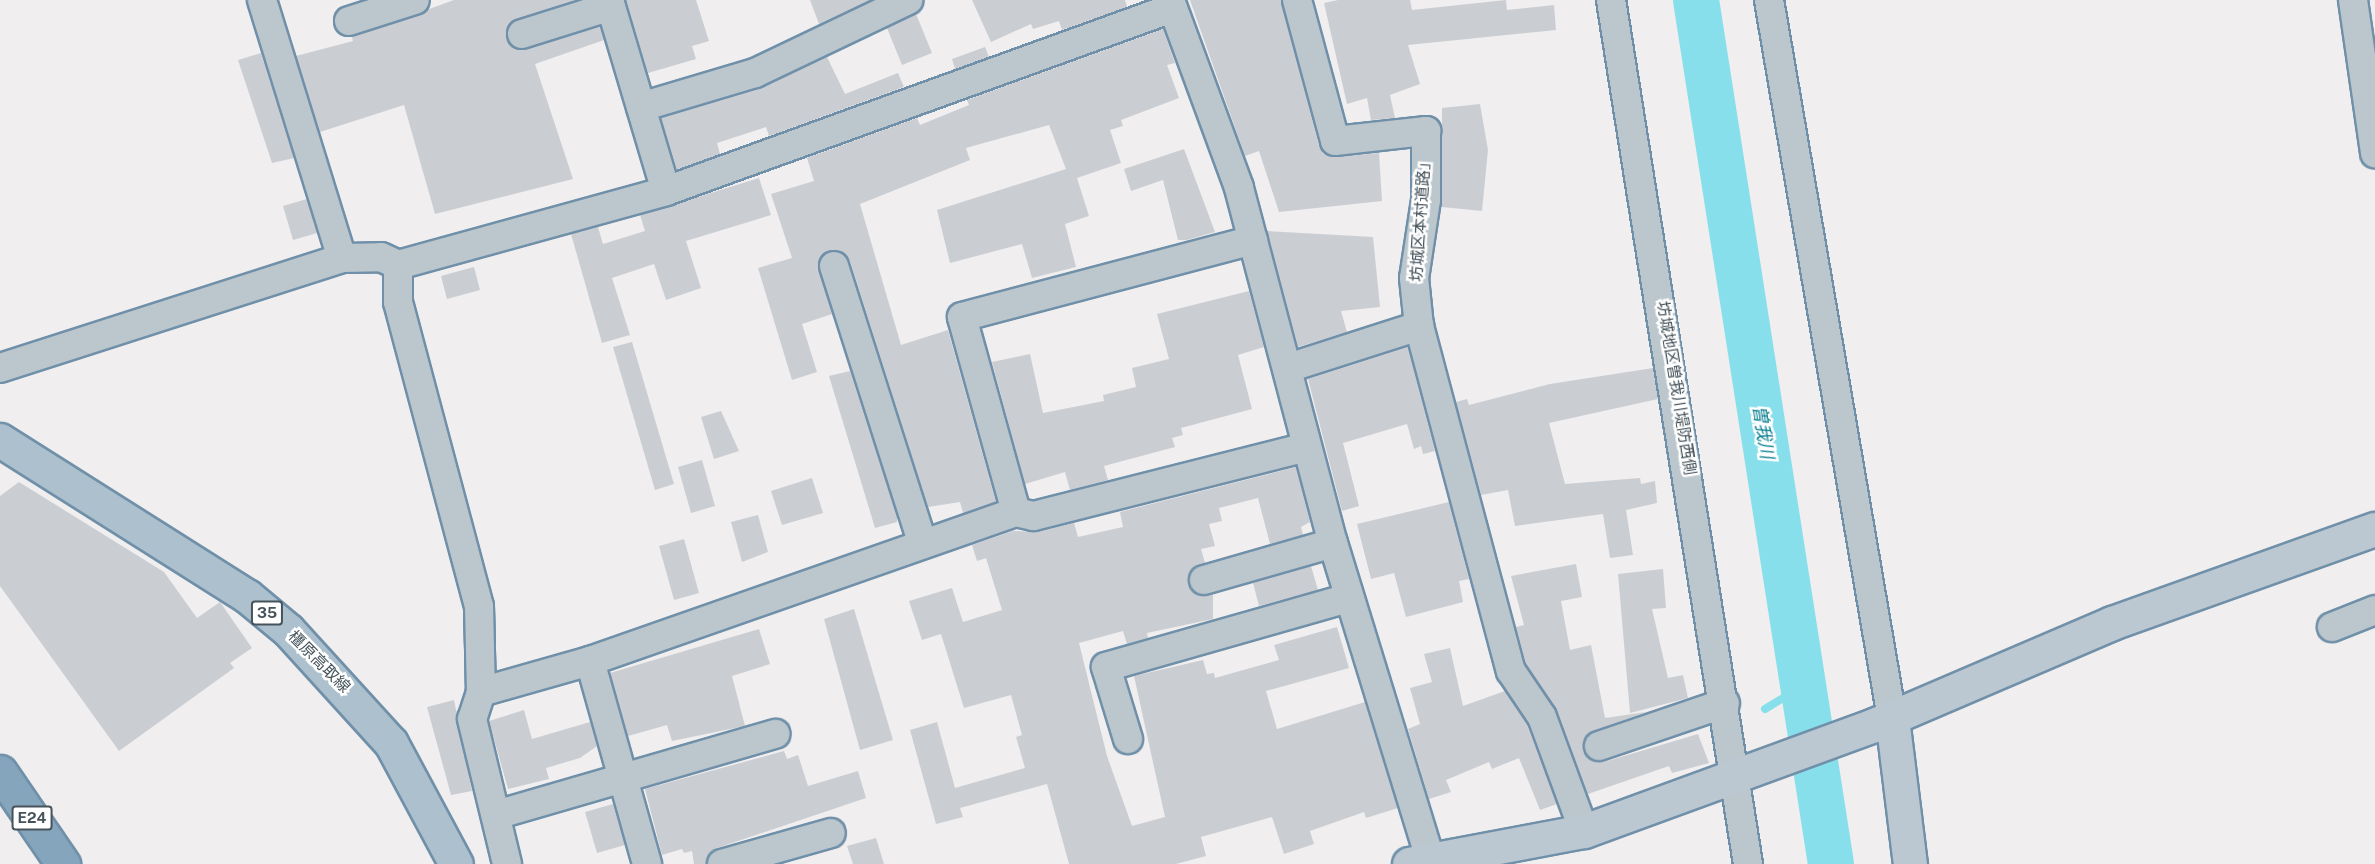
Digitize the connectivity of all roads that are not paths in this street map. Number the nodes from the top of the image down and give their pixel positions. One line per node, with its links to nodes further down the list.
1 (262, 0): 16 (street)
2 (415, 0): 10 (street)
3 (908, 0): 12 (street)
4 (1297, 0): 19 (street, 坊城区本村道路」)
5 (1611, 0): 34 (street, 坊城地区曽我川堤防西側)
6 (1769, 0): 35 (street)
7 (2354, 0): 13 (street)
8 (610, 3): 11 (street); 12 (street)
9 (1171, 4): 14 (street); 15 (street)
10 (349, 21)
11 (522, 34)
12 (641, 107): 14 (street)
13 (2375, 153)
14 (666, 191): 17 (street)
15 (1253, 240): 21 (street); 24 (street)
16 (342, 258): 17 (street); 20 (street)
17 (398, 265): 33 (street)
18 (834, 266): 26 (street)
19 (1419, 326): 21 (street); 43 (street)
20 (0, 368)
21 (1288, 368): 23 (street)
22 (0, 440): 47 (main road, 橿原高取線 / 35)
23 (1306, 447): 24 (street); 27 (street)
24 (1016, 512): 26 (street)
25 (2375, 530): 35 (street)
26 (922, 541): 32 (street)
27 (1333, 543): 28 (street); 29 (street)
28 (1204, 580)
29 (1349, 598): 37 (street); 45 (street)
30 (2375, 610): 31 (street)
31 (2332, 627)
32 (590, 661): 33 (street); 41 (street)
33 (481, 692): 42 (street)
34 (1725, 703): 38 (street); 40 (street, 坊城地区曽我川堤防西側)
35 (1883, 722): 40 (street); 52 (street)
36 (775, 734): 41 (street)
37 (1128, 739)
38 (1599, 746)
39 (0, 772): 46 (highway, E24)
40 (1742, 774): 43 (street); 51 (street, 坊城地区曽我川堤防西側)
41 (623, 778): 42 (street); 49 (street)
42 (496, 815): 48 (street)
43 (1584, 831): 45 (street)
44 (831, 833): 50 (street)
45 (1424, 862)
46 (63, 864)
47 (456, 864)
48 (507, 864)
49 (647, 864)
50 (722, 864)
51 (1748, 864)
52 (1910, 864)

